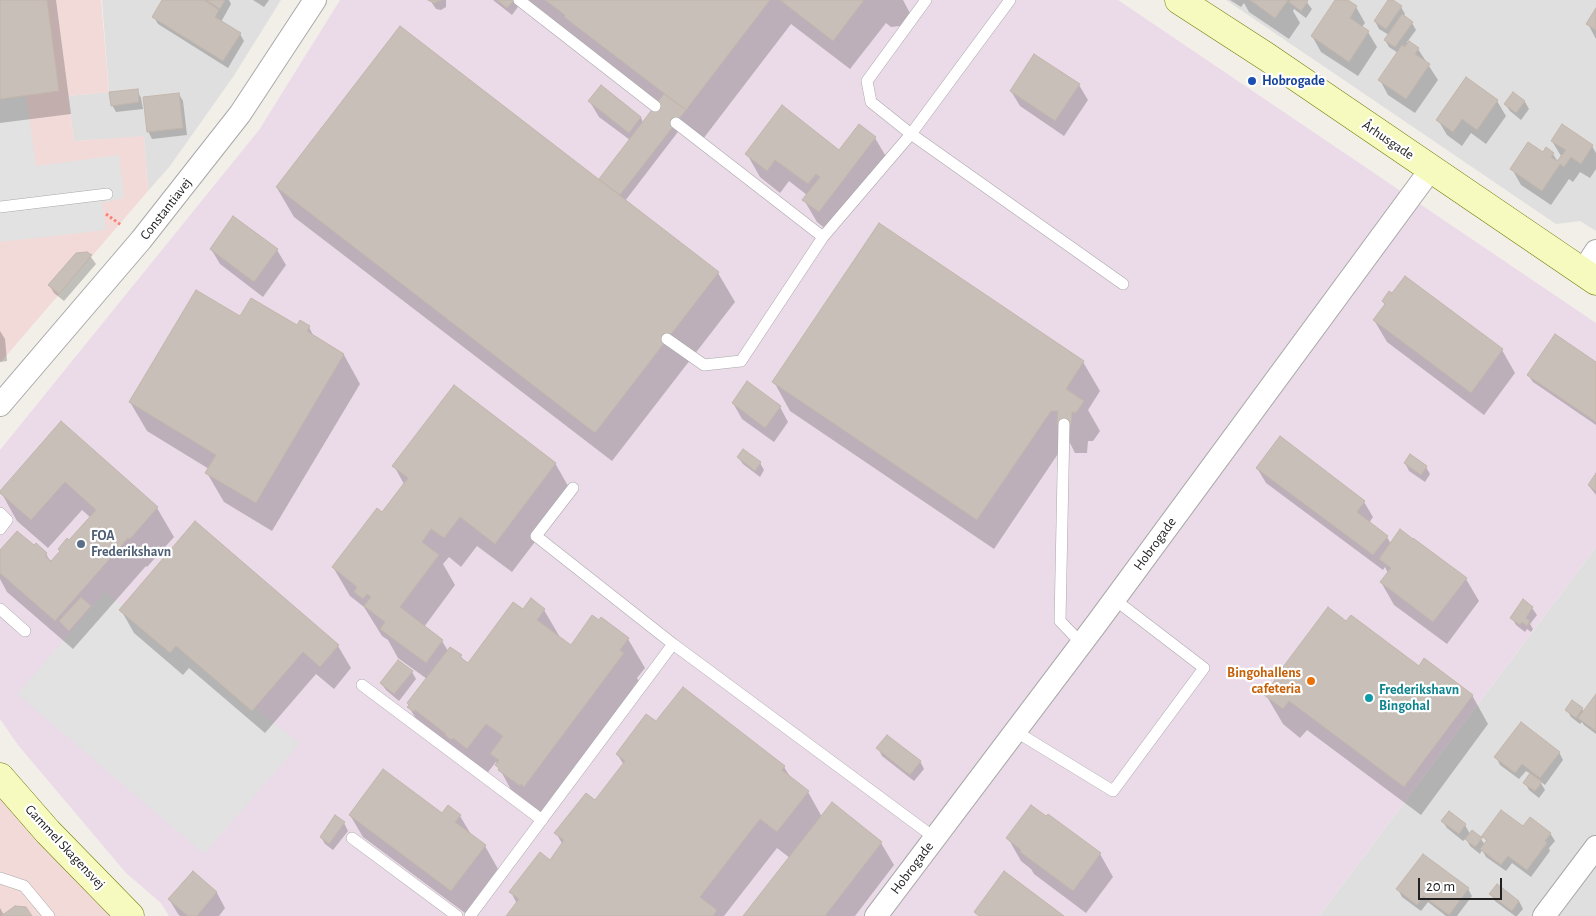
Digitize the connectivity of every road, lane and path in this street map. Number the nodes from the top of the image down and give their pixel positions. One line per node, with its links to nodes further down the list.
1 (315, 0): 14 (street, Constantiavej)
2 (519, 0): 6 (lane)
3 (926, 0): 8 (lane)
4 (1010, 0): 8 (lane)
5 (1179, 0): 9 (street, Århusgade)
6 (655, 106)
7 (676, 123): 13 (lane)
8 (911, 134): 13 (lane); 16 (lane)
9 (1431, 169): 15 (street, Århusgade); 23 (street, Hobrogade)
10 (107, 194): 11 (lane)
11 (84, 197): 12 (lane); 14 (path)
12 (0, 208)
13 (823, 237): 17 (lane)
14 (141, 240): 18 (street, Constantiavej)
15 (1592, 268)
16 (1123, 284)
17 (667, 339)
18 (0, 405)
19 (1064, 424): 26 (lane)
20 (573, 488): 27 (lane)
21 (0, 513): 22 (lane)
22 (0, 529)
23 (1114, 599): 26 (street, Hobrogade); 29 (lane)
24 (0, 609): 25 (lane)
25 (25, 632)
26 (1081, 643): 29 (street, Hobrogade)
27 (674, 644): 31 (lane); 33 (lane)
28 (362, 685): 31 (lane)
29 (1015, 731): 33 (street, Hobrogade)
30 (2, 784): 37 (street, Gammel Skagensvej)
31 (542, 820): 39 (lane)
32 (352, 838): 38 (lane)
33 (935, 838): 40 (street, Hobrogade)
34 (1596, 847): 41 (street)
35 (0, 878): 36 (lane)
36 (49, 916)
37 (130, 916)
38 (457, 916)
39 (470, 916)
40 (876, 916)
41 (1544, 916)

